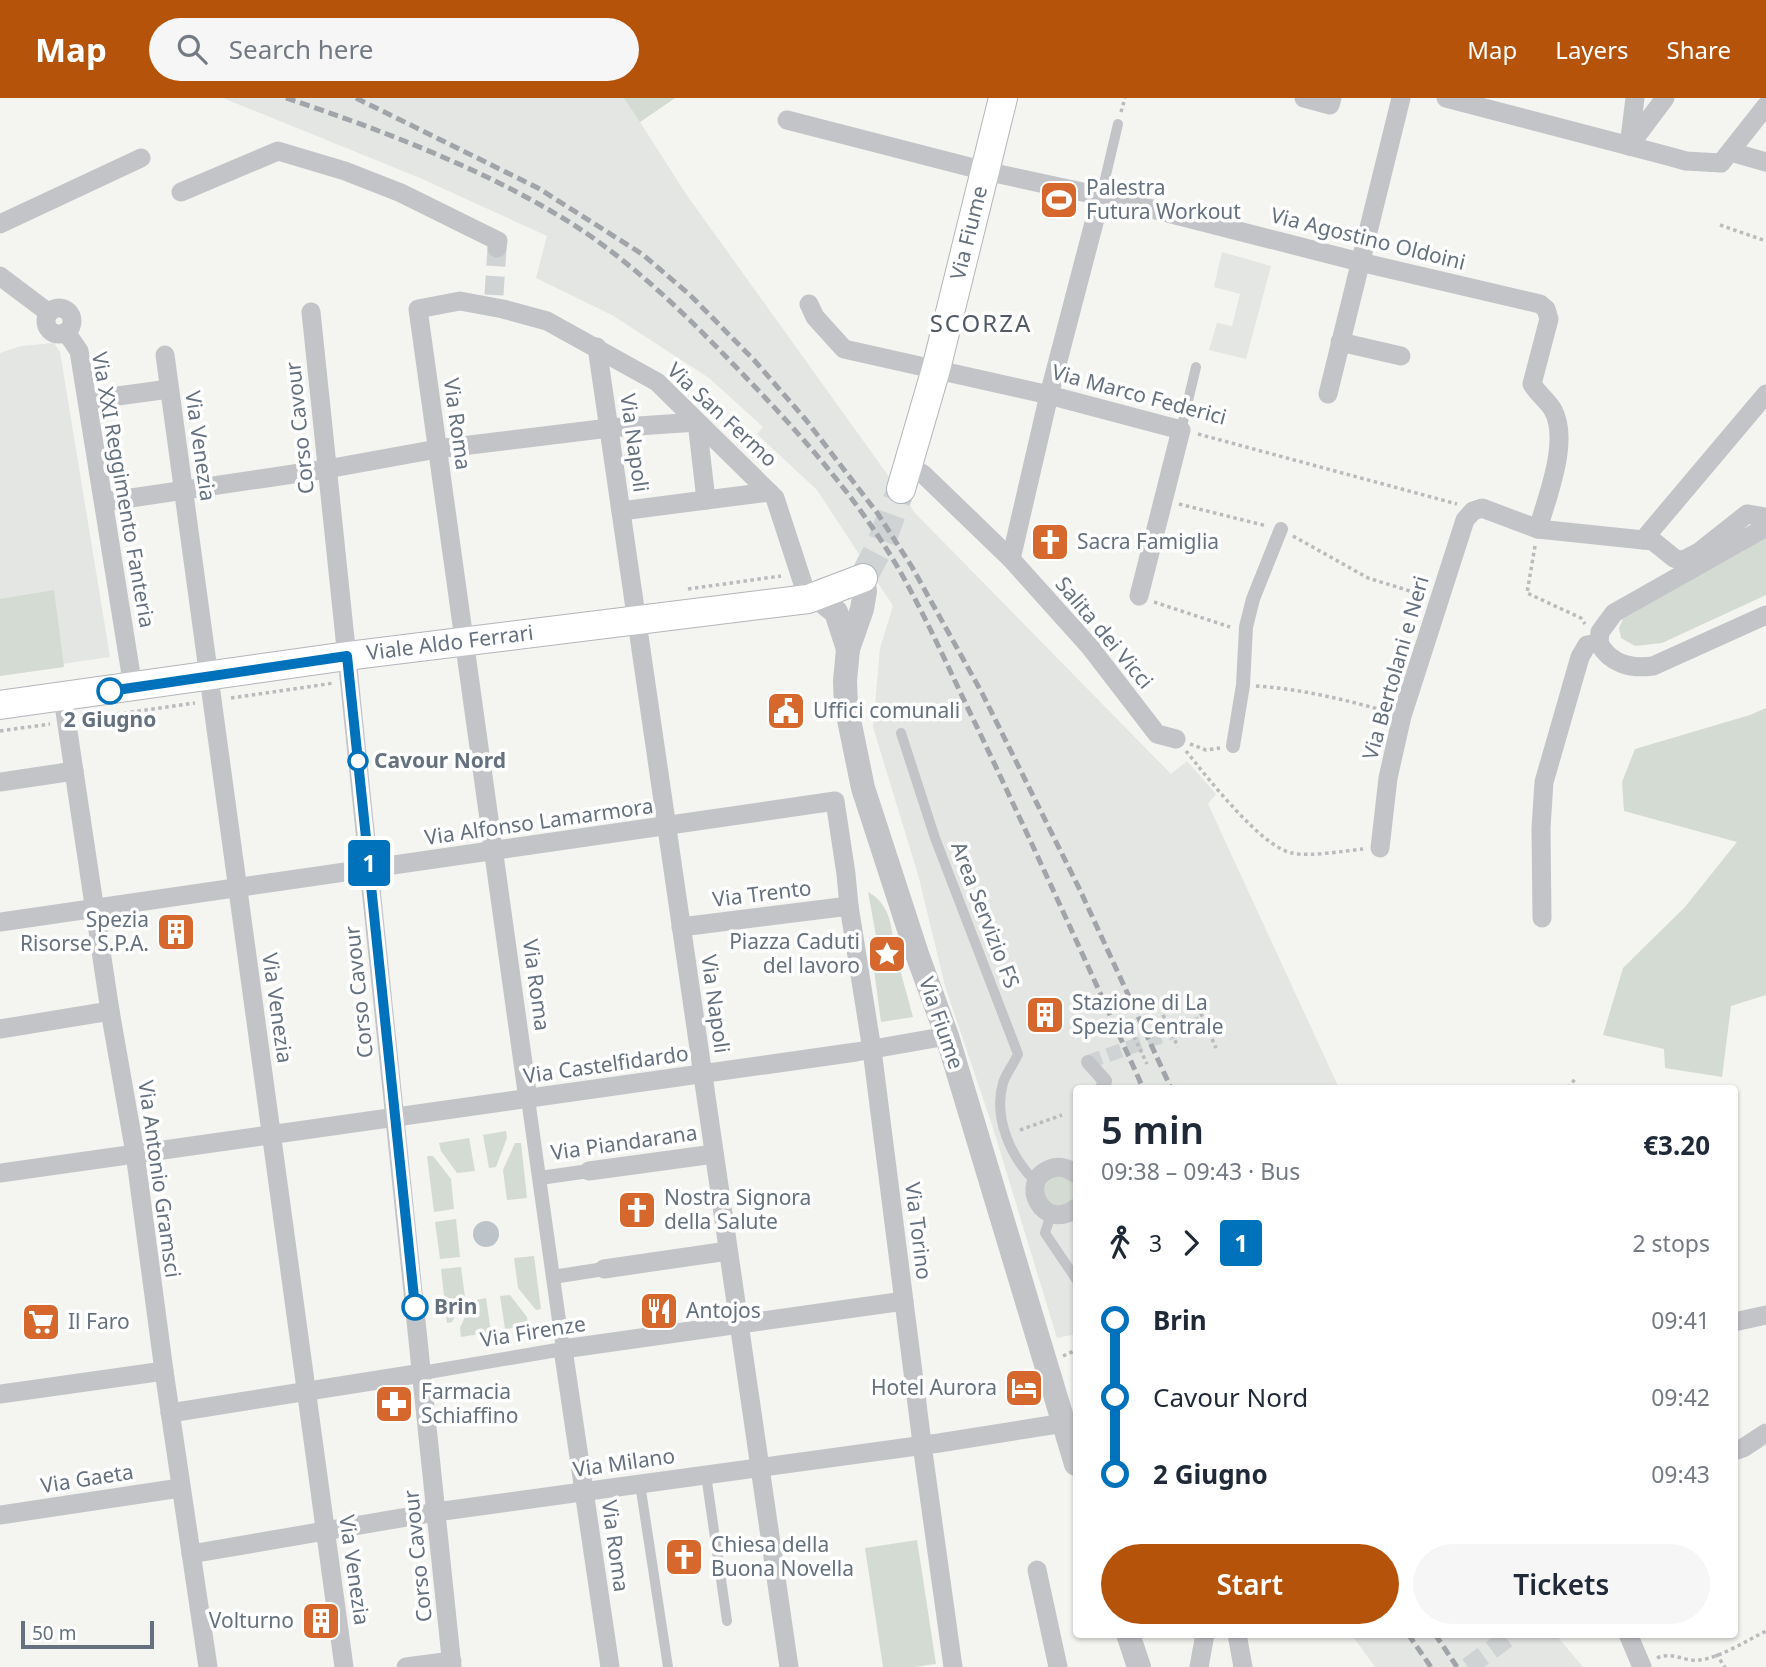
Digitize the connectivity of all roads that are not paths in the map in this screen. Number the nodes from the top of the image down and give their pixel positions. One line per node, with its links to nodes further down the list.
1 (1003, 98): 15 (main road, Via Fiume)
2 (1304, 98): 3 (street)
3 (1332, 98)
4 (1401, 98): 20 (street)
5 (1446, 98): 11 (street)
6 (1635, 98): 11 (street)
7 (1665, 98): 11 (street)
8 (1766, 106): 12 (street)
9 (787, 120): 15 (street, Via Agostino Oldoini)
10 (1118, 124): 17 (lane)
11 (1629, 146): 12 (street)
12 (1731, 152): 14 (street)
13 (141, 158): 18 (street)
14 (1766, 162)
15 (985, 171): 17 (street, Via Agostino Oldoini); 31 (main road, Via Fiume)
16 (181, 192): 19 (street)
17 (1101, 196): 20 (street, Via Agostino Oldoini); 35 (street)
18 (0, 224)
19 (497, 248)
20 (1360, 262): 26 (street); 51 (street, Via Agostino Oldoini)
21 (0, 276): 63 (street, Via XXI Reggimento Fanteria)
22 (809, 304): 31 (street, Via Marco Federici)
23 (418, 309): 27 (street, Via San Fermo); 40 (street, Via Roma)
24 (311, 313): 41 (street, Corso Cavour)
25 (87, 338): 36 (street, Via XXI Reggimento Fanteria)
26 (1340, 342): 29 (street); 33 (street)
27 (597, 347): 37 (street, Via San Fermo); 38 (street, Via Napoli)
28 (165, 355): 32 (street, Via Venezia)
29 (1401, 356)
30 (1196, 367): 39 (lane)
31 (936, 369): 35 (street, Via Marco Federici); 42 (main road, Via Fiume)
32 (169, 388): 36 (street); 43 (street, Via Venezia)
33 (1328, 394)
34 (1766, 394): 52 (street)
35 (1049, 395): 39 (street, Via Marco Federici); 53 (street)
36 (96, 399): 46 (street, Via XXI Reggimento Fanteria)
37 (697, 422): 38 (street); 44 (street, Via San Fermo); 45 (street)
38 (609, 428): 40 (street); 47 (street, Via Napoli)
39 (1181, 430): 55 (street)
40 (437, 449): 41 (street); 59 (street, Via Roma)
41 (327, 469): 43 (street); 62 (street, Corso Cavour)
42 (904, 477): 53 (street, Salita dei Vicci)
43 (183, 490): 46 (street); 64 (street, Via Venezia)
44 (769, 492): 45 (street); 56 (street, Via San Fermo)
45 (706, 500): 47 (street)
46 (111, 501): 63 (street, Via XXI Reggimento Fanteria)
47 (621, 511): 58 (street, Via Napoli)
48 (1766, 517): 52 (street)
49 (1766, 527): 60 (street)
50 (1281, 529): 70 (street)
51 (1538, 529): 52 (street); 75 (street, Via Bertolani e Neri)
52 (1643, 540)
53 (1011, 559): 69 (street, Salita dei Vicci)
54 (863, 578): 56 (main road, Viale Aldo Ferrari); 61 (street, Via Fiume)
55 (1139, 596)
56 (813, 598): 58 (main road, Viale Aldo Ferrari); 61 (street)
57 (1766, 615): 60 (street)
58 (637, 620): 59 (main road, Viale Aldo Ferrari); 74 (street, Via Napoli)
59 (464, 642): 62 (main road, Viale Aldo Ferrari); 76 (street, Via Roma)
60 (1599, 643): 81 (street)
61 (848, 649): 86 (street, Via Fiume)
62 (347, 656): 64 (main road, Viale Aldo Ferrari); 77 (street, Corso Cavour)
63 (129, 658): 65 (street, Via XXI Reggimento Fanteria)
64 (209, 676): 65 (main road, Viale Aldo Ferrari); 78 (street, Via Venezia)
65 (133, 687): 66 (main road, Viale Aldo Ferrari)
66 (63, 698): 67 (main road, Viale Aldo Ferrari); 71 (street, Via Antonio Gramsci)
67 (0, 705)
68 (901, 733): 100 (lane, Area Servizio FS)
69 (1176, 739)
70 (1233, 746)
71 (74, 771): 72 (street); 80 (street, Via Antonio Gramsci)
72 (0, 782)
73 (835, 801): 74 (street, Via Alfonso Lamarmora); 79 (street, Via Torino)
74 (667, 827): 76 (street, Via Alfonso Lamarmora); 83 (street, Via Napoli)
75 (1380, 848)
76 (494, 852): 77 (street, Via Alfonso Lamarmora); 91 (street, Via Roma)
77 (369, 869): 78 (street, Via Alfonso Lamarmora); 92 (street, Corso Cavour)
78 (238, 888): 80 (street, Via Alfonso Lamarmora); 93 (street, Via Venezia)
79 (849, 905): 83 (street, Via Trento); 87 (street, Via Torino)
80 (95, 909): 82 (street, Via Alfonso Lamarmora); 84 (street, Via Antonio Gramsci)
81 (1542, 918)
82 (0, 922)
83 (681, 928): 89 (street, Via Napoli)
84 (110, 1011): 85 (street); 94 (street, Via Antonio Gramsci)
85 (0, 1029)
86 (947, 1036): 87 (street, Via Castelfidardo); 116 (street, Via Fiume)
87 (872, 1050): 89 (street, Via Castelfidardo); 106 (street, Via Torino)
88 (1088, 1062): 90 (street)
89 (703, 1074): 91 (street, Via Castelfidardo); 95 (street, Via Napoli)
90 (1102, 1085)
91 (528, 1099): 92 (street, Via Castelfidardo); 99 (street, Via Roma)
92 (395, 1118): 93 (street, Via Castelfidardo); 112 (street, Corso Cavour)
93 (271, 1135): 94 (street, Via Castelfidardo); 113 (street, Via Venezia)
94 (135, 1153): 98 (street, Via Castelfidardo); 111 (street, Via Antonio Gramsci)
95 (714, 1154): 96 (street, Via Piandarana); 102 (street, Via Napoli)
96 (589, 1171): 99 (street, Via Piandarana)
97 (1073, 1172): 100 (street)
98 (0, 1173)
99 (540, 1178): 105 (street, Via Roma)
100 (1036, 1182): 101 (street)
101 (1068, 1215): 104 (lane)
102 (728, 1251): 103 (street); 109 (street, Via Napoli)
103 (604, 1269): 105 (street)
104 (1073, 1275)
105 (553, 1277): 110 (street, Via Roma)
106 (904, 1301): 109 (street, Via Firenze); 118 (street, Via Torino)
107 (1766, 1315): 108 (street)
108 (1738, 1321)
109 (739, 1323): 110 (street, Via Firenze); 121 (street, Via Napoli)
110 (563, 1349): 112 (street, Via Firenze); 125 (street, Via Roma)
111 (163, 1371): 114 (street); 115 (street, Via Antonio Gramsci)
112 (422, 1373): 113 (street, Via Firenze); 126 (street, Corso Cavour)
113 (307, 1391): 115 (street, Via Firenze); 128 (street, Via Venezia)
114 (0, 1394)
115 (170, 1413): 124 (street, Via Antonio Gramsci)
116 (1064, 1423): 118 (street, Via Milano); 120 (street, Via Fiume)
117 (1766, 1433): 119 (street)
118 (922, 1445): 121 (street, Via Milano); 144 (street, Via Torino)
119 (1738, 1450)
120 (1073, 1454)
121 (760, 1468): 122 (street, Via Milano); 143 (street, Via Napoli)
122 (706, 1475): 123 (street, Via Milano); 131 (lane)
123 (640, 1484): 125 (street, Via Milano); 142 (lane)
124 (180, 1488): 127 (street, Via Gaeta); 129 (street, Via Antonio Gramsci)
125 (584, 1492): 126 (street, Via Milano); 141 (street, Via Roma)
126 (436, 1512): 128 (street, Via Milano); 136 (street, Corso Cavour)
127 (0, 1515)
128 (326, 1531): 129 (street, Via Milano); 139 (street, Via Venezia)
129 (191, 1554): 138 (street, Via Antonio Gramsci)
130 (1037, 1570): 145 (street)
131 (727, 1621)
132 (1129, 1638): 146 (street)
133 (1204, 1638): 147 (street)
134 (1238, 1638): 148 (street)
135 (1630, 1638): 137 (street)
136 (452, 1664): 140 (street)
137 (1646, 1664)
138 (208, 1667)
139 (344, 1667)
140 (406, 1667)
141 (610, 1667)
142 (668, 1667)
143 (789, 1667)
144 (953, 1667)
145 (1058, 1667)
146 (1139, 1667)
147 (1199, 1667)
148 (1243, 1667)

